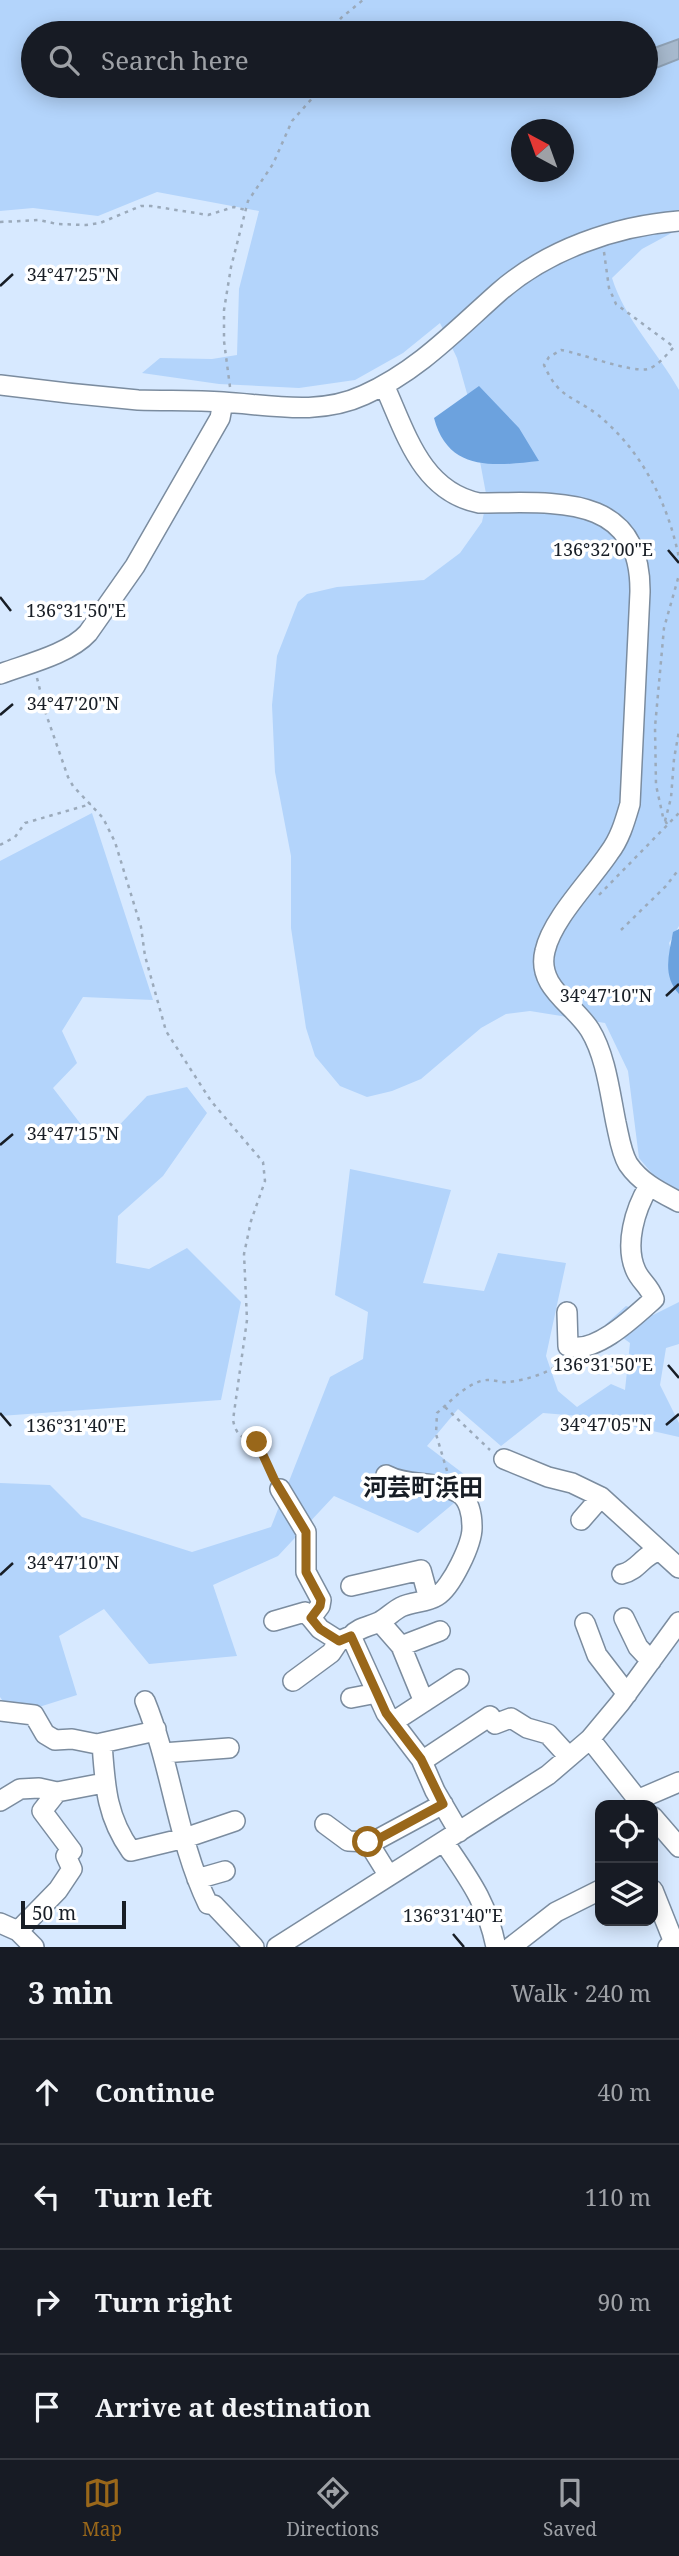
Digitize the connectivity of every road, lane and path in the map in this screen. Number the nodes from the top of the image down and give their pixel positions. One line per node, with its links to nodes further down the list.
1 (363, 0): 2 (path)
2 (339, 21)
3 (312, 98): 4 (path)
4 (246, 210): 5 (path); 12 (path)
5 (0, 222)
6 (679, 222): 7 (street)
7 (601, 237): 8 (path); 11 (street)
8 (674, 346): 9 (path); 13 (path)
9 (679, 347)
10 (0, 385): 12 (street)
11 (384, 385): 12 (street); 23 (street)
12 (226, 402): 15 (street)
13 (679, 558)
14 (679, 575): 20 (path)
15 (33, 661): 16 (street); 18 (path)
16 (0, 674)
17 (679, 731): 20 (path)
18 (91, 804): 21 (path); 32 (path)
19 (679, 813): 20 (path)
20 (666, 822): 23 (path)
21 (0, 845)
22 (679, 869): 24 (path)
23 (574, 900): 25 (street)
24 (621, 930)
25 (649, 1186): 26 (street); 28 (street)
26 (679, 1202)
27 (567, 1312): 28 (street)
28 (573, 1348): 29 (path)
29 (444, 1407): 30 (path); 33 (path)
30 (504, 1459): 34 (street)
31 (386, 1475): 33 (street)
32 (280, 1489): 40 (street)
33 (455, 1491): 39 (street)
34 (601, 1497): 35 (street); 36 (street)
35 (581, 1520)
36 (671, 1554): 37 (street)
37 (622, 1574)
38 (351, 1587): 39 (street)
39 (429, 1599): 43 (street)
40 (311, 1618): 42 (street); 47 (street)
41 (624, 1618): 49 (street)
42 (274, 1621)
43 (380, 1622): 47 (street); 48 (street)
44 (679, 1622): 49 (street)
45 (585, 1623): 53 (street)
46 (440, 1631): 48 (street)
47 (345, 1639): 51 (street); 52 (street)
48 (401, 1646): 56 (street)
49 (651, 1661): 53 (street)
50 (459, 1679): 56 (street)
51 (293, 1681)
52 (377, 1693): 54 (street); 58 (street)
53 (627, 1694): 60 (street)
54 (351, 1698)
55 (145, 1701): 59 (street)
56 (424, 1702): 58 (street)
57 (0, 1711): 61 (street)
58 (393, 1722): 65 (street)
59 (156, 1729): 61 (street); 63 (street)
60 (590, 1739): 64 (street); 69 (street)
61 (102, 1743): 67 (street)
62 (229, 1748): 63 (street)
63 (163, 1753): 77 (street)
64 (569, 1757): 65 (street); 76 (street)
65 (422, 1761): 72 (street)
66 (679, 1782): 70 (street)
67 (104, 1783): 68 (street); 77 (street)
68 (57, 1792): 71 (street); 85 (street)
69 (637, 1800)
70 (643, 1800)
71 (0, 1801)
72 (443, 1804): 76 (street); 78 (street)
73 (235, 1821): 77 (street)
74 (326, 1824): 78 (street)
75 (658, 1824): 79 (street)
76 (451, 1837): 81 (street); 89 (street)
77 (185, 1838): 82 (street)
78 (369, 1844): 81 (street)
79 (679, 1847)
80 (225, 1871): 82 (street)
81 (389, 1876): 86 (street)
82 (197, 1879): 88 (street)
83 (595, 1892): 90 (street)
84 (658, 1902): 91 (street)
85 (9, 1927): 87 (street)
86 (289, 1944)
87 (34, 1947)
88 (254, 1947)
89 (496, 1947)
90 (511, 1947)
91 (668, 1947)

